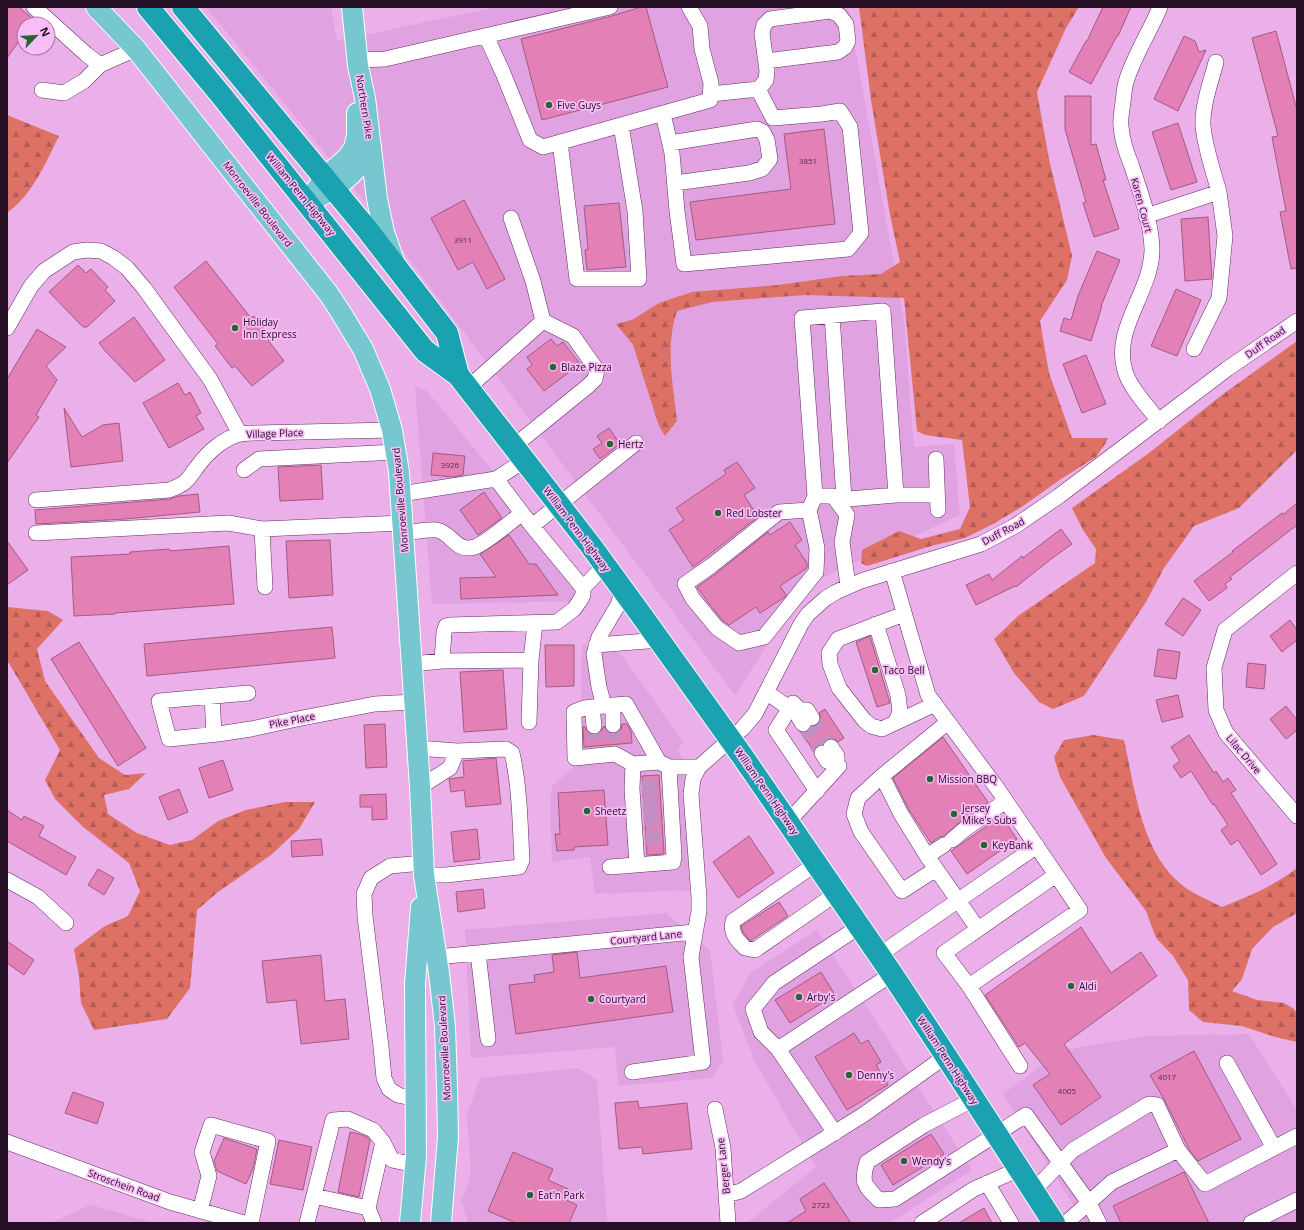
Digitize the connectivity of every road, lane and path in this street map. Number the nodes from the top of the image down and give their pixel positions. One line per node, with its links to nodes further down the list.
1 (34, 7): 14 (street)
2 (96, 7): 10 (main road, Monroeville Boulevard)
3 (148, 7): 28 (highway, William Penn Highway)
4 (183, 7): 25 (highway, William Penn Highway)
5 (352, 7): 13 (main road, Northern Pike)
6 (610, 7): 9 (street)
7 (689, 7): 17 (street)
8 (1160, 7): 29 (street, Karen Court)
9 (486, 36): 13 (street); 22 (street)
10 (136, 50): 14 (street); 39 (main road, Monroeville Boulevard)
11 (766, 61): 11 (street); 16 (street)
12 (1216, 62): 27 (street)
13 (358, 63): 24 (main road, Northern Pike); 25 (main road, Northern Pike)
14 (100, 65): 15 (street)
15 (42, 90)
16 (758, 90): 17 (street); 19 (street)
17 (711, 94): 18 (street)
18 (663, 114): 20 (street); 23 (street)
19 (773, 118): 21 (street); 26 (street)
20 (621, 125): 22 (street); 22 (street)
21 (763, 132): 23 (street); 26 (street)
22 (560, 142)
23 (670, 143): 26 (street)
24 (371, 146): 25 (main road, Northern Pike); 31 (main road)
25 (329, 183): 28 (main road, Northern Pike); 31 (highway, William Penn Highway)
26 (675, 183)
27 (1219, 192): 29 (street); 36 (street)
28 (307, 202): 37 (highway, William Penn Highway)
29 (1146, 216): 38 (street, Karen Court)
30 (511, 218): 34 (street)
31 (397, 268): 37 (highway, William Penn Highway)
32 (832, 315): 49 (street); 50 (street); 52 (street)
33 (1297, 320): 38 (street, Duff Road)
34 (543, 321): 37 (street); 43 (street)
35 (7, 328): 40 (street)
36 (1194, 349)
37 (463, 381): 43 (highway, William Penn Highway)
38 (1159, 421): 61 (street, Duff Road)
39 (392, 430): 40 (street, Village Place); 42 (main road, Monroeville Boulevard)
40 (240, 434): 51 (street, Village Place)
41 (636, 443): 53 (street)
42 (396, 452): 45 (street); 47 (main road, Monroeville Boulevard)
43 (519, 453): 46 (street); 53 (highway, William Penn Highway)
44 (936, 459): 48 (street)
45 (244, 470)
46 (496, 479): 47 (street); 55 (street)
47 (401, 494): 57 (main road, Monroeville Boulevard)
48 (937, 495): 49 (street); 54 (street)
49 (896, 496): 50 (street)
50 (838, 498): 52 (street); 63 (street)
51 (36, 500)
52 (812, 503): 52 (street)
53 (558, 504): 56 (street); 60 (highway, William Penn Highway)
54 (938, 510)
55 (522, 513): 56 (street); 57 (street)
56 (532, 526): 65 (street)
57 (403, 528): 58 (street); 74 (main road, Monroeville Boulevard)
58 (262, 529): 59 (street); 64 (street)
59 (36, 533)
60 (605, 565): 65 (street); 66 (highway, William Penn Highway)
61 (892, 571): 63 (street, Duff Road); 67 (street)
62 (1297, 573): 98 (street, Lilac Drive)
63 (848, 586): 75 (street, Duff Road)
64 (266, 587)
65 (583, 588): 68 (street)
66 (623, 589): 70 (highway, William Penn Highway); 71 (street)
67 (904, 614): 69 (street); 79 (street)
68 (535, 623): 72 (street); 73 (street)
69 (876, 624): 83 (street); 83 (street)
70 (660, 640): 71 (street); 87 (highway, William Penn Highway)
71 (596, 645): 80 (street)
72 (531, 660): 73 (street); 81 (street)
73 (442, 661): 74 (street)
74 (412, 664): 78 (main road, Monroeville Boulevard)
75 (766, 692): 87 (street, Duff Road); 96 (street)
76 (248, 693): 77 (street)
77 (212, 696): 86 (street); 86 (street, Pike Place)
78 (414, 702): 86 (street, Pike Place); 88 (main road, Monroeville Boulevard)
79 (935, 704): 82 (street); 83 (street)
80 (603, 706): 84 (street); 85 (street); 91 (street); 92 (street)
81 (529, 722)
82 (948, 722): 94 (street); 97 (street)
83 (894, 723)
84 (614, 725)
85 (594, 726)
86 (214, 734)
87 (730, 739): 93 (street, Courtyard Lane); 99 (highway, William Penn Highway)
88 (417, 748): 90 (street); 95 (main road, Monroeville Boulevard)
89 (827, 750): 96 (street)
90 (457, 751): 95 (street); 107 (street)
91 (633, 764): 92 (street); 105 (street)
92 (664, 765): 93 (street); 101 (street)
93 (699, 767): 100 (street, Courtyard Lane)
94 (882, 776): 102 (street); 108 (street)
95 (420, 787): 107 (main road, Monroeville Boulevard)
96 (817, 791): 99 (street)
97 (1006, 801): 102 (street); 103 (street)
98 (1297, 816)
99 (788, 822): 104 (highway, William Penn Highway)
100 (694, 830): 101 (street); 116 (street, Courtyard Lane)
101 (668, 835): 105 (street)
102 (943, 846): 108 (street)
103 (1036, 846): 109 (street); 112 (street)
104 (817, 864): 111 (highway, William Penn Highway); 111 (street)
105 (637, 865): 106 (street)
106 (610, 867)
107 (424, 869): 119 (main road, Monroeville Boulevard); 128 (main road, Monroeville Boulevard); 128 (street)
108 (936, 869): 112 (street)
109 (1056, 875): 115 (street); 121 (street)
110 (7, 880): 113 (street)
111 (837, 893): 114 (highway, William Penn Highway)
112 (958, 901): 115 (street); 118 (street)
113 (66, 924)
114 (860, 926): 118 (highway, William Penn Highway); 123 (street)
115 (978, 929): 121 (street)
116 (694, 932): 117 (street, Courtyard Lane); 127 (street)
117 (478, 953): 119 (street, Courtyard Lane); 122 (street)
118 (879, 955): 120 (highway, William Penn Highway)
119 (437, 957): 154 (main road, Monroeville Boulevard)
120 (892, 974): 123 (street); 124 (highway, William Penn Highway)
121 (968, 986): 126 (street)
122 (488, 1039)
123 (778, 1049): 131 (street)
124 (946, 1056): 129 (highway, William Penn Highway); 131 (street)
125 (1226, 1064): 136 (street)
126 (1020, 1066)
127 (632, 1072)
128 (416, 1099): 139 (main road, Monroeville Boulevard)
129 (974, 1099): 132 (highway, William Penn Highway); 132 (street)
130 (715, 1109): 143 (street, Berger Lane)
131 (835, 1133): 143 (street)
132 (996, 1134): 138 (street); 140 (highway, William Penn Highway)
133 (1297, 1136): 136 (street)
134 (7, 1142): 148 (street, Stroschein Road)
135 (383, 1142): 139 (street); 144 (street); 147 (street)
136 (1274, 1148): 137 (street)
137 (1178, 1150): 138 (street); 146 (street)
138 (1061, 1164): 142 (street); 146 (street)
139 (415, 1165): 153 (main road, Monroeville Boulevard)
140 (1019, 1169): 141 (street); 142 (highway, William Penn Highway)
141 (987, 1183): 156 (street); 157 (street)
142 (1033, 1191): 158 (highway, William Penn Highway)
143 (726, 1195): 155 (street, Berger Lane)
144 (314, 1196): 147 (street); 151 (street)
145 (1297, 1200): 161 (street)
146 (1089, 1203): 159 (street); 160 (street)
147 (368, 1208): 152 (street)
148 (200, 1211): 149 (street, Stroschein Road); 150 (street)
149 (244, 1223)
150 (251, 1223)
151 (307, 1223)
152 (374, 1223)
153 (410, 1223)
154 (441, 1223)
155 (728, 1223)
156 (922, 1223)
157 (1011, 1223)
158 (1054, 1223)
159 (1066, 1223)
160 (1100, 1223)
161 (1251, 1223)

